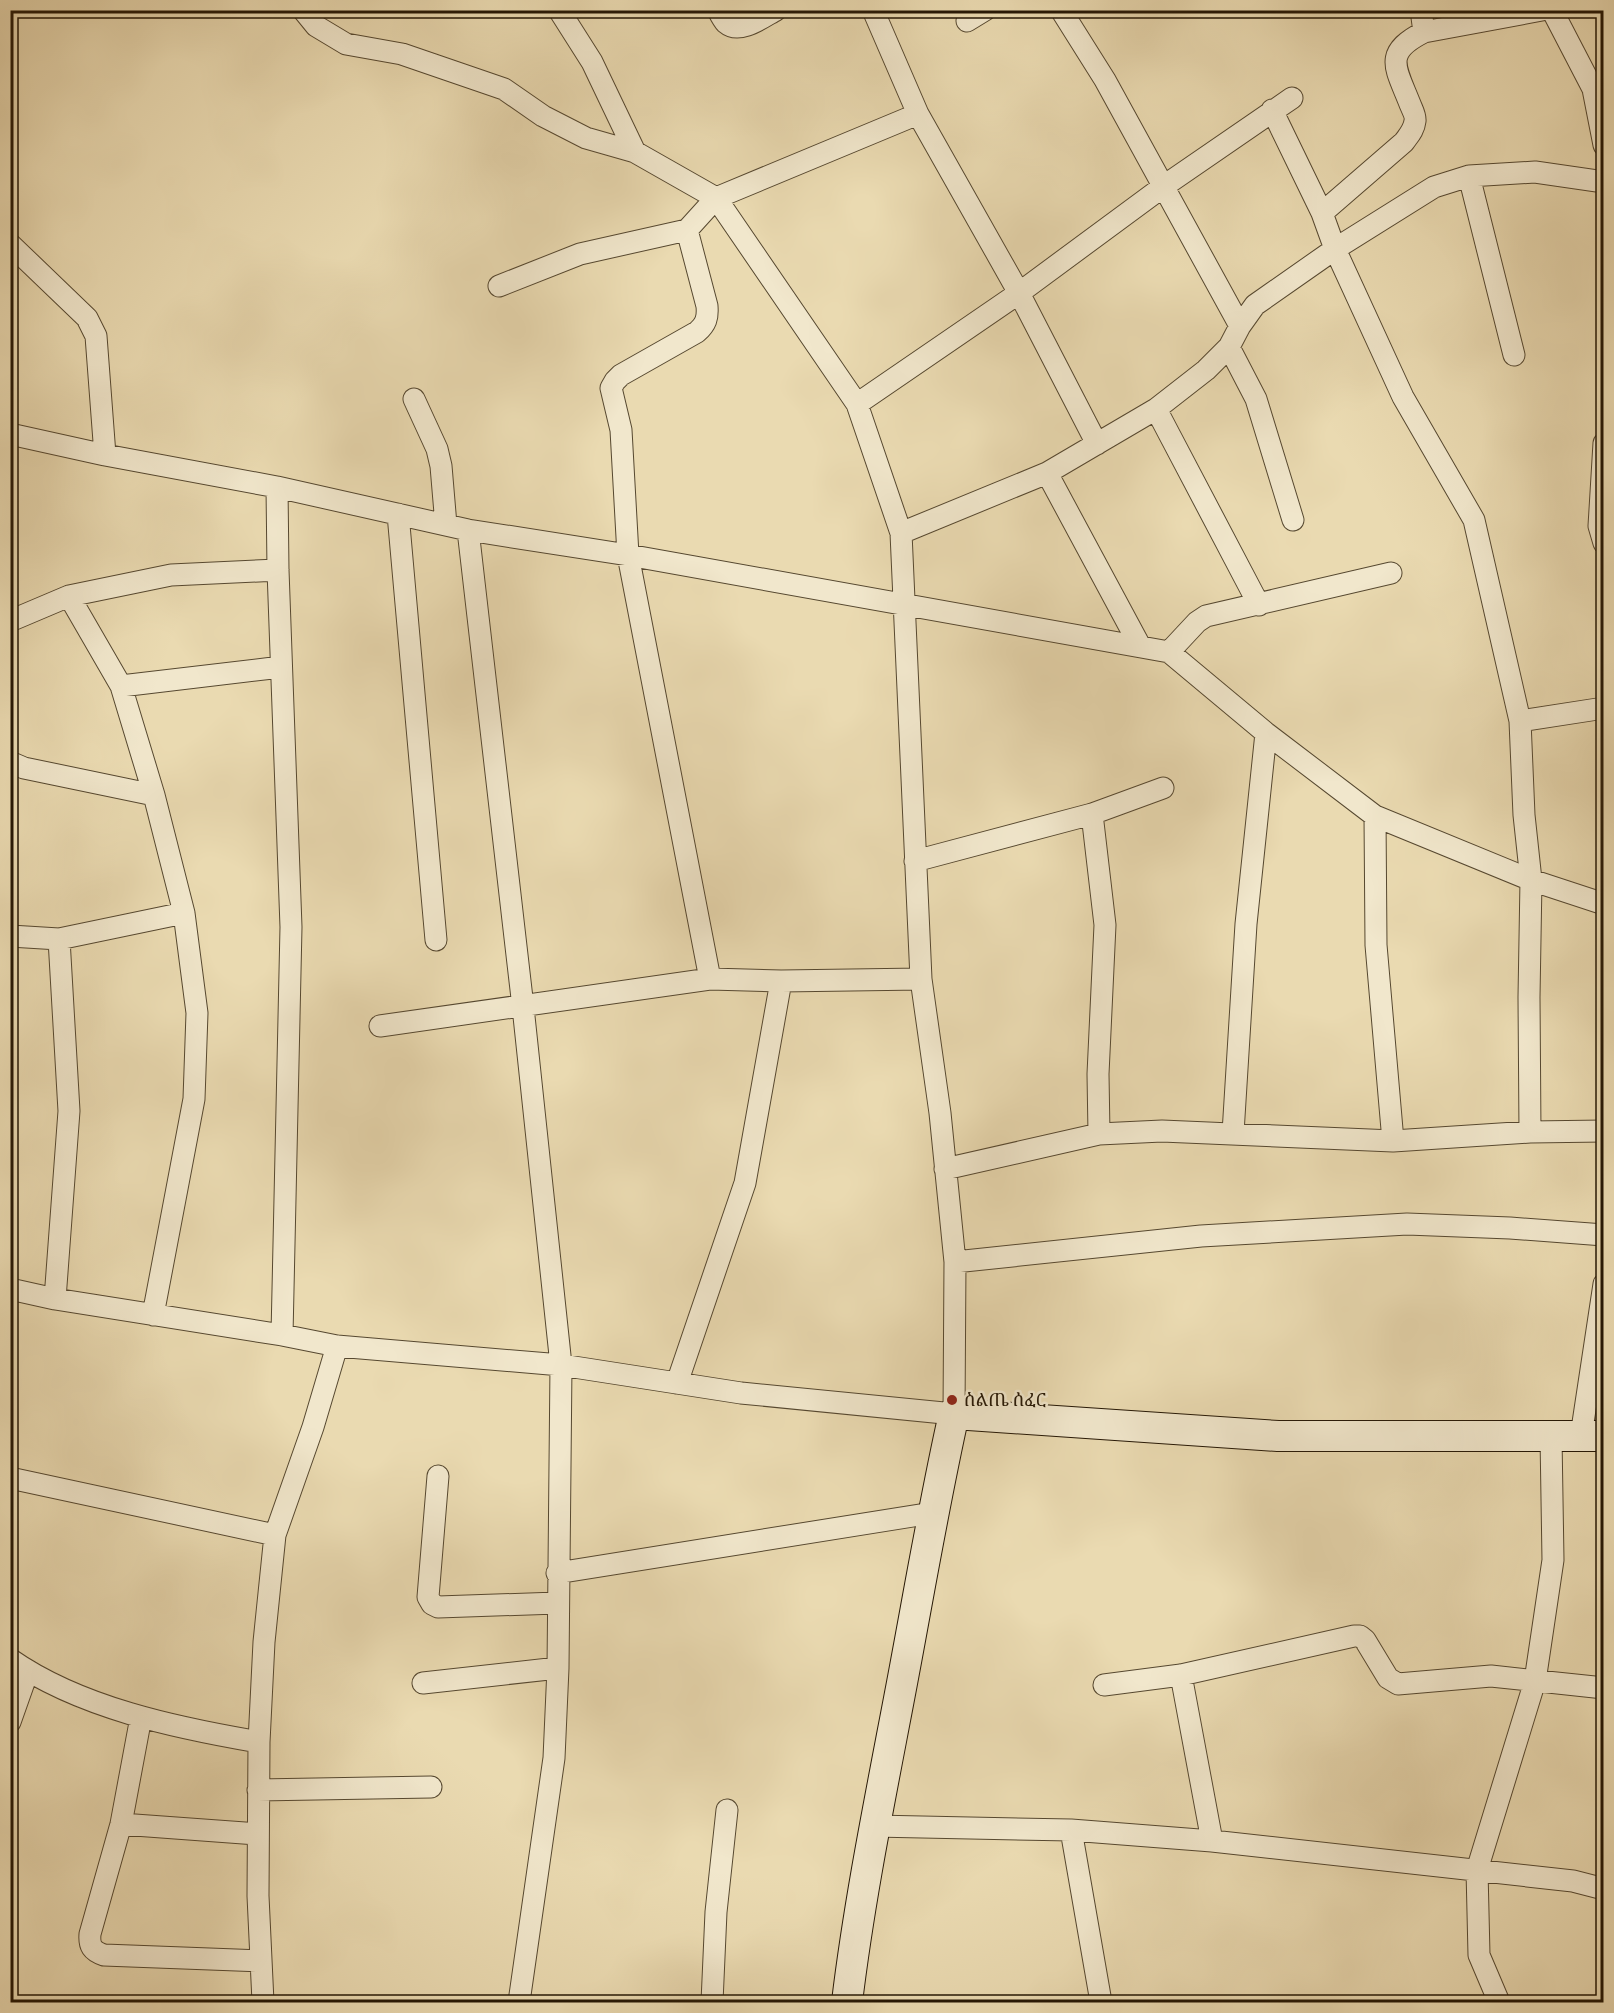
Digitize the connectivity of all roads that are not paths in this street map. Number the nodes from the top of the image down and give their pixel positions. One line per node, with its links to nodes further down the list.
1 (303, 10): 15 (street)
2 (560, 10): 15 (street)
3 (718, 10): 4 (street)
4 (776, 10)
5 (873, 10): 13 (street)
6 (1061, 10): 18 (street)
7 (1421, 10): 10 (street)
8 (1542, 10): 10 (street)
9 (1552, 10): 14 (street)
10 (1424, 32): 20 (street)
11 (1292, 98): 12 (street)
12 (1272, 111): 18 (street); 20 (street)
13 (918, 114): 19 (street); 25 (street)
14 (1604, 145)
15 (635, 152): 19 (street)
16 (1469, 176): 17 (street); 23 (street); 28 (street)
17 (1604, 182)
18 (1164, 186): 25 (street); 26 (street)
19 (716, 198): 21 (street); 30 (street)
20 (1322, 213): 23 (street)
21 (687, 230): 24 (street); 44 (street)
22 (10, 244): 35 (street)
23 (1335, 249): 26 (street); 56 (street)
24 (499, 286)
25 (1019, 293): 30 (street); 34 (street)
26 (1240, 326): 27 (street)
27 (1229, 347): 31 (street); 39 (street)
28 (1514, 355)
29 (414, 399): 40 (street)
30 (857, 404): 43 (street)
31 (1156, 410): 34 (street); 49 (street)
32 (10, 434): 35 (street)
33 (1604, 443): 42 (street)
34 (1097, 444): 36 (street)
35 (105, 455): 37 (street)
36 (1047, 473): 43 (street); 51 (street)
37 (278, 488): 38 (street); 45 (street)
38 (399, 514): 40 (street); 69 (street)
39 (1293, 520)
40 (446, 525): 41 (street)
41 (468, 530): 44 (street); 73 (street)
42 (1602, 531)
43 (901, 533): 48 (street)
44 (628, 555): 48 (street); 71 (street)
45 (278, 570): 47 (street); 53 (street)
46 (1391, 573): 49 (street)
47 (69, 596): 50 (street); 54 (street)
48 (904, 605): 51 (street); 63 (street)
49 (1259, 605): 52 (street)
50 (10, 621)
51 (1140, 646): 52 (street)
52 (1169, 652): 57 (street)
53 (281, 668): 54 (street); 87 (street)
54 (121, 686): 60 (street)
55 (1604, 708): 56 (street)
56 (1520, 721): 64 (street)
57 (1266, 734): 62 (street); 77 (street)
58 (10, 762): 60 (street)
59 (1163, 788): 61 (street)
60 (154, 795): 66 (street)
61 (1092, 814): 63 (street); 78 (street)
62 (1375, 816): 64 (street); 79 (street)
63 (915, 861): 70 (street)
64 (1531, 880): 65 (street); 76 (street)
65 (1604, 904)
66 (184, 913): 68 (street); 86 (street)
67 (10, 936): 68 (street)
68 (59, 939): 85 (street)
69 (436, 940)
70 (921, 979): 72 (street); 80 (street)
71 (710, 980): 72 (street); 73 (street)
72 (781, 981): 90 (street)
73 (523, 1007): 74 (street); 89 (street)
74 (380, 1026)
75 (1604, 1131): 76 (street)
76 (1530, 1132): 79 (street)
77 (1233, 1133): 78 (street); 79 (street)
78 (1099, 1134): 80 (street)
79 (1393, 1141)
80 (945, 1169): 82 (street)
81 (1604, 1235): 82 (street)
82 (955, 1262): 91 (street)
83 (1604, 1284): 92 (street)
84 (10, 1289): 85 (street)
85 (55, 1299): 86 (street)
86 (153, 1315): 87 (street)
87 (282, 1335): 88 (street)
88 (337, 1346): 89 (street); 97 (street)
89 (561, 1365): 90 (street); 98 (street)
90 (677, 1383): 91 (street)
91 (954, 1414): 93 (street); 96 (street)
92 (1592, 1436): 93 (street)
93 (1551, 1437): 103 (street)
94 (438, 1476): 99 (street)
95 (10, 1478): 97 (street)
96 (932, 1513): 98 (street); 114 (street)
97 (275, 1535): 109 (street)
98 (557, 1573): 99 (street)
99 (557, 1603): 101 (street)
100 (19, 1665): 107 (street); 108 (street)
101 (558, 1668): 104 (street); 122 (street)
102 (1181, 1675): 103 (street); 105 (street); 117 (street)
103 (1535, 1681): 106 (street); 118 (street)
104 (423, 1683)
105 (1104, 1685)
106 (1604, 1688)
107 (141, 1717): 109 (street); 113 (street)
108 (10, 1722)
109 (259, 1742): 111 (street)
110 (431, 1787): 111 (street)
111 (258, 1790): 116 (street)
112 (727, 1810): 123 (street)
113 (121, 1824): 116 (street); 120 (street)
114 (874, 1826): 115 (street); 124 (street)
115 (1071, 1830): 117 (street); 125 (street)
116 (258, 1834): 120 (street)
117 (1212, 1841): 118 (street)
118 (1477, 1870): 119 (street); 126 (street)
119 (1604, 1889)
120 (260, 1961): 121 (street)
121 (263, 2002)
122 (519, 2002)
123 (712, 2002)
124 (847, 2002)
125 (1101, 2002)
126 (1499, 2002)

